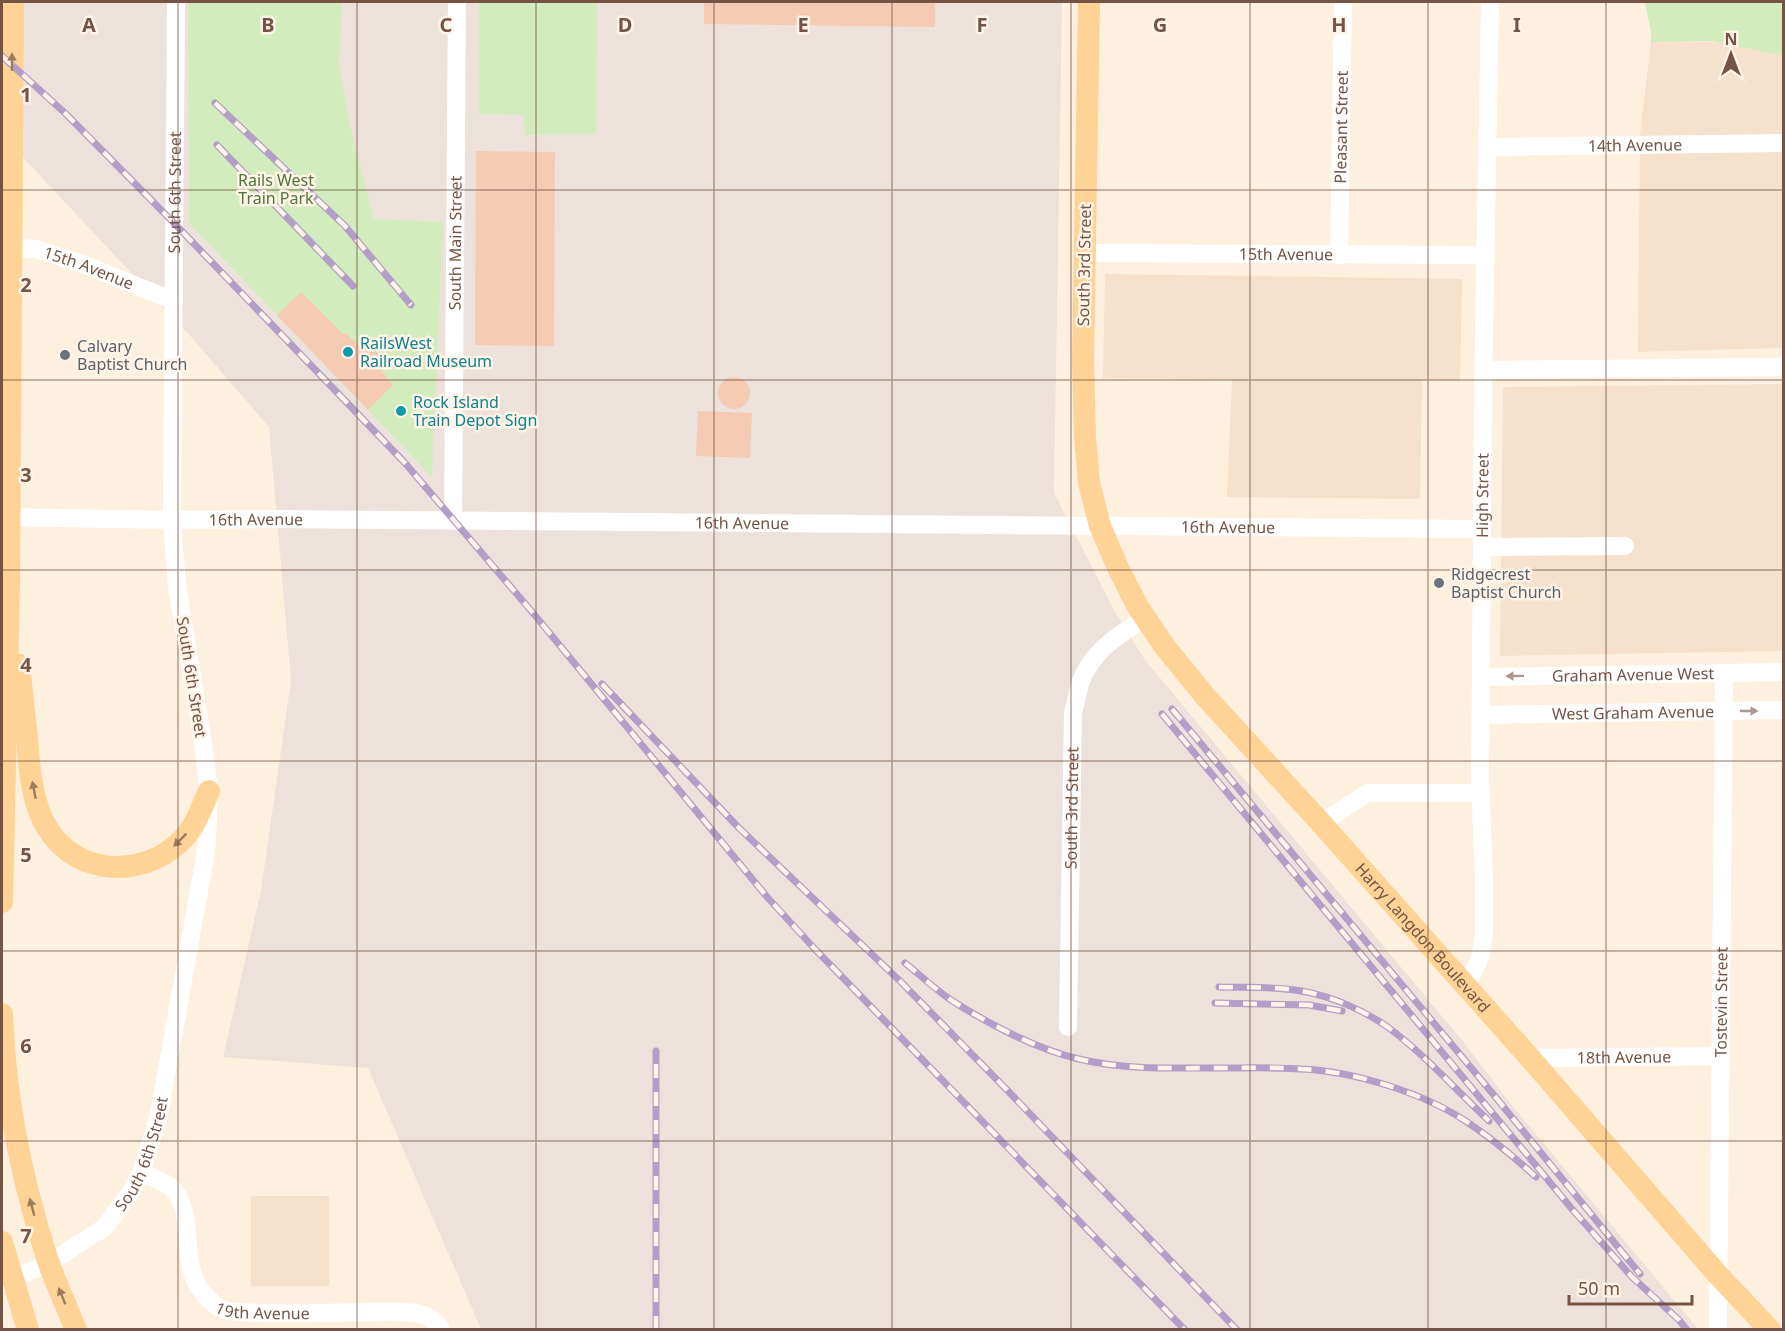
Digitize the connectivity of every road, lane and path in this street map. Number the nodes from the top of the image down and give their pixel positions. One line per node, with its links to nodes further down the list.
1 (13, 2): 22 (main road, one-way to 1)
2 (176, 2): 13 (street, South 6th Street)
3 (458, 2): 18 (street, South Main Street)
4 (1089, 2): 10 (main road, South 3rd Street)
5 (1343, 2): 11 (street, Pleasant Street)
6 (1490, 2): 8 (street, High Street)
7 (1784, 143): 8 (street, 14th Avenue)
8 (1488, 147): 12 (street, High Street)
9 (2, 247): 13 (street, 15th Avenue)
10 (1085, 253): 11 (street, 15th Avenue); 19 (main road, South 3rd Street)
11 (1339, 255): 12 (street, 15th Avenue)
12 (1486, 255): 15 (street, High Street)
13 (174, 301): 17 (street, South 6th Street)
14 (1784, 367): 15 (street)
15 (1485, 370): 20 (street, High Street)
16 (2, 517): 17 (street, 16th Avenue)
17 (172, 520): 18 (street, 16th Avenue); 30 (street, South 6th Street)
18 (453, 521): 19 (street, 16th Avenue)
19 (1100, 526): 20 (street, 16th Avenue); 23 (main road, Harry Langdon Boulevard)
20 (1482, 538): 21 (street, 16th Avenue); 26 (street, High Street)
21 (1625, 546)
22 (9, 583): 30 (main road, one-way to 22); 33 (main road)
23 (1145, 618): 32 (main road, Harry Langdon Boulevard); 36 (street, South 3rd Street)
24 (1784, 672): 25 (street, Graham Avenue West)
25 (1724, 673): 26 (street, Graham Avenue West, one-way to 26); 28 (street, Tostevin Street)
26 (1481, 677): 29 (street, High Street)
27 (1784, 710): 28 (street, West Graham Avenue, one-way to 27)
28 (1724, 711): 29 (street, West Graham Avenue); 37 (street, Tostevin Street)
29 (1481, 715): 31 (street, High Street)
30 (209, 791): 39 (street, South 6th Street)
31 (1481, 793): 32 (street); 34 (street, High Street)
32 (1321, 823): 34 (main road, Harry Langdon Boulevard)
33 (2, 902)
34 (1466, 987): 38 (main road, Harry Langdon Boulevard)
35 (2, 1014): 41 (main road, one-way to 35)
36 (1068, 1027)
37 (1720, 1056): 38 (street, 18th Avenue); 42 (street, Tostevin Street)
38 (1530, 1058): 42 (main road, Harry Langdon Boulevard)
39 (141, 1173): 41 (street, South 6th Street); 44 (street, 19th Avenue)
40 (2, 1242): 43 (main road)
41 (49, 1263): 43 (street, South 6th Street); 46 (main road, one-way to 41)
42 (1719, 1276): 47 (street, Tostevin Street); 48 (main road, Harry Langdon Boulevard)
43 (7, 1282): 45 (main road)
44 (440, 1327)
45 (28, 1329)
46 (76, 1329)
47 (1718, 1329)
48 (1770, 1329)

